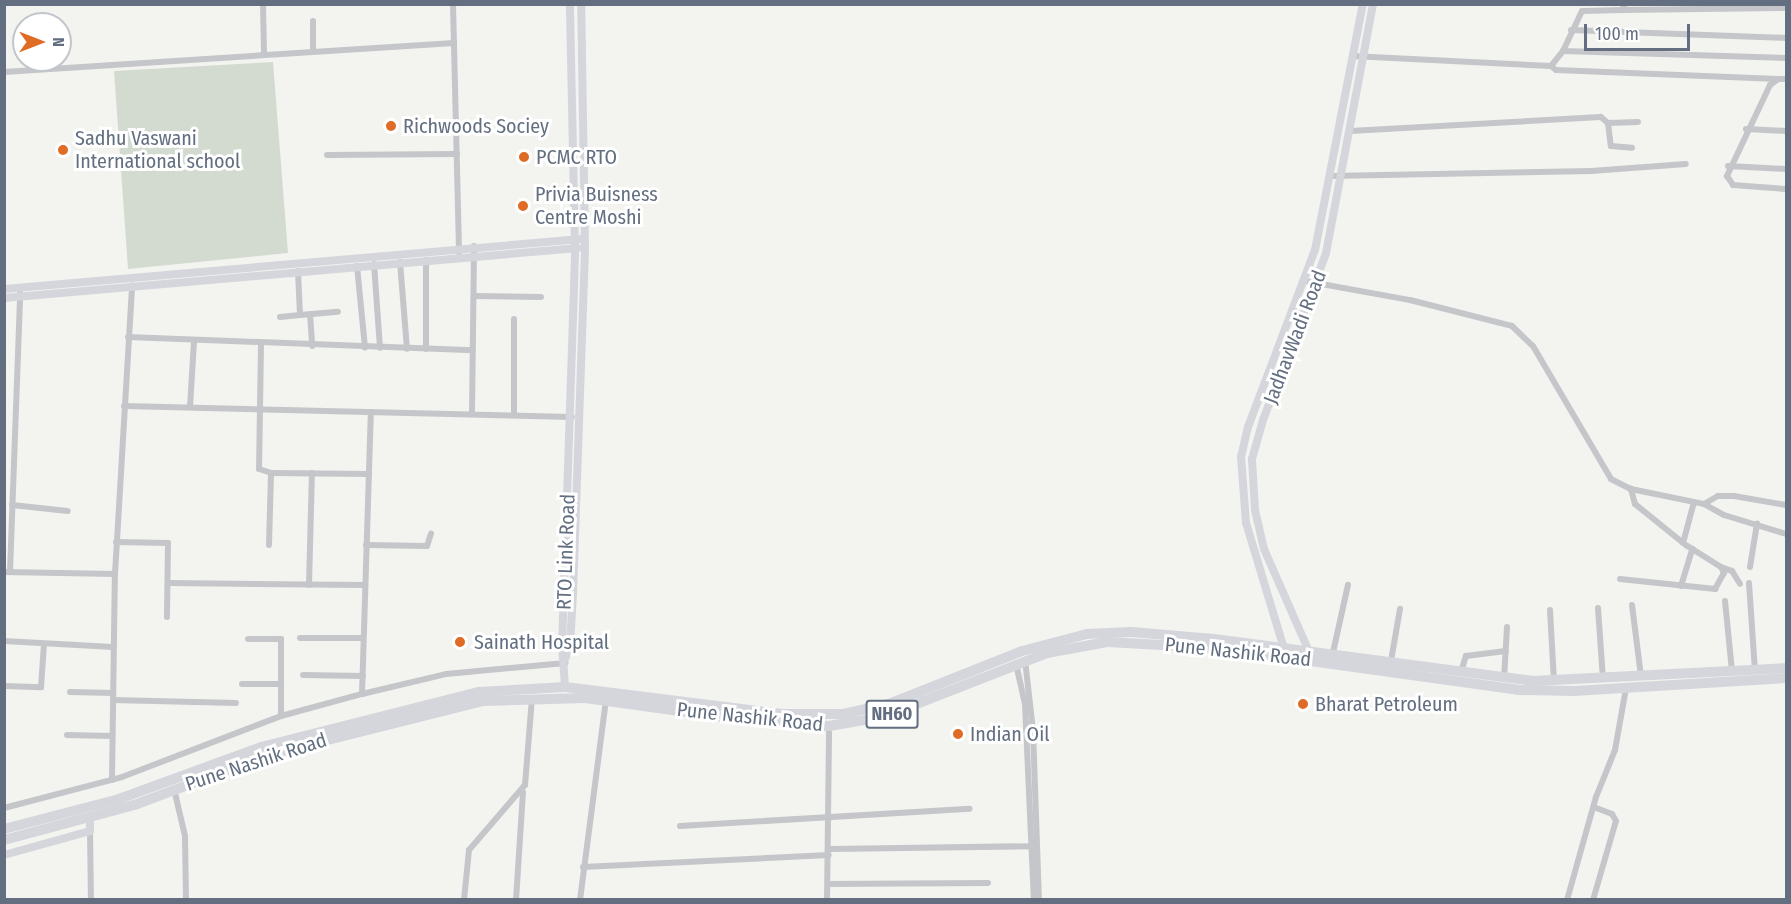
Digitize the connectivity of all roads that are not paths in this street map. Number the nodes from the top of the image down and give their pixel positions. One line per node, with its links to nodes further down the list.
1 (263, 4): 16 (street)
2 (453, 4): 13 (street)
3 (570, 4): 38 (main road, RTO Link Road)
4 (581, 4): 38 (main road, RTO Link Road)
5 (1363, 4): 17 (main road, JadhavWadi Road)
6 (1373, 4): 18 (main road, JadhavWadi Road)
7 (1733, 6): 8 (street); 9 (street)
8 (1624, 8): 11 (street)
9 (1786, 8)
10 (313, 21): 14 (street)
11 (1571, 30): 12 (street); 15 (street)
12 (1786, 38)
13 (454, 43): 14 (street); 30 (street)
14 (313, 50): 16 (street)
15 (1563, 51): 19 (street); 20 (street)
16 (264, 53): 21 (street)
17 (1352, 56): 18 (street); 35 (main road, JadhavWadi Road)
18 (1364, 57): 20 (street); 27 (main road, JadhavWadi Road)
19 (1786, 58)
20 (1551, 66): 22 (street)
21 (4, 72)
22 (1778, 78): 23 (street); 26 (street)
23 (1786, 79)
24 (1638, 122): 25 (street)
25 (1608, 123): 27 (street); 29 (street)
26 (1746, 129): 28 (street); 33 (street)
27 (1350, 131): 36 (main road, JadhavWadi Road)
28 (1786, 131)
29 (1632, 148)
30 (457, 154): 31 (street); 40 (street)
31 (327, 155)
32 (1686, 164): 36 (street)
33 (1728, 166): 34 (street); 37 (street)
34 (1786, 169)
35 (1331, 176): 36 (street); 46 (main road, JadhavWadi Road)
36 (1342, 178): 48 (main road, JadhavWadi Road)
37 (1786, 189)
38 (580, 243): 39 (main road); 74 (main road, RTO Link Road); 75 (main road, RTO Link Road)
39 (474, 251): 40 (main road); 51 (street)
40 (459, 252): 41 (main road); 47 (main road)
41 (426, 259): 42 (main road); 66 (street)
42 (400, 262): 43 (main road); 65 (street)
43 (374, 264): 44 (main road); 64 (street)
44 (357, 266): 45 (main road); 63 (street)
45 (298, 271): 47 (main road); 56 (street)
46 (1305, 281): 48 (street); 119 (main road, JadhavWadi Road)
47 (132, 282): 50 (main road); 59 (street)
48 (1318, 283): 79 (street); 120 (main road, JadhavWadi Road)
49 (4, 289): 50 (main road)
50 (20, 291): 53 (main road); 83 (street)
51 (474, 296): 52 (street); 67 (street)
52 (541, 297)
53 (4, 298)
54 (338, 312): 55 (street)
55 (310, 314): 56 (street); 62 (street)
56 (300, 315): 57 (street)
57 (280, 317)
58 (514, 319): 73 (street)
59 (128, 337): 60 (street); 68 (street)
60 (194, 341): 61 (street); 69 (street)
61 (261, 344): 62 (street); 70 (street)
62 (312, 346): 63 (street)
63 (365, 348): 64 (street)
64 (380, 348): 65 (street)
65 (407, 349): 66 (street)
66 (426, 349): 67 (street)
67 (473, 350): 72 (street)
68 (124, 406): 69 (street); 88 (street)
69 (190, 407): 70 (street)
70 (260, 411): 71 (street); 76 (street)
71 (371, 412): 72 (street); 78 (street)
72 (472, 413): 73 (street)
73 (514, 415): 74 (street)
74 (569, 417): 75 (street); 123 (main road, RTO Link Road)
75 (579, 418): 123 (main road, RTO Link Road)
76 (271, 473): 77 (street); 90 (street)
77 (312, 473): 78 (street); 101 (street)
78 (369, 474): 91 (street)
79 (1631, 489): 80 (street); 89 (street)
80 (1694, 502): 81 (street); 89 (street)
81 (1704, 504): 82 (street); 85 (street)
82 (1786, 505)
83 (12, 506): 84 (street); 95 (street)
84 (68, 511)
85 (1756, 524): 87 (street); 94 (street)
86 (431, 534): 91 (street)
87 (1786, 534)
88 (116, 542): 96 (street); 98 (street)
89 (1683, 543): 92 (street)
90 (269, 545)
91 (366, 545): 102 (street)
92 (1692, 549): 93 (street); 104 (street)
93 (1721, 567): 100 (street); 104 (street)
94 (1750, 567)
95 (7, 572): 96 (street)
96 (115, 574): 117 (street)
97 (1620, 579): 104 (street)
98 (170, 583): 101 (street); 110 (street)
99 (1749, 583): 126 (street)
100 (1740, 584)
101 (309, 585): 102 (street)
102 (365, 585): 113 (street)
103 (1348, 585): 122 (street)
104 (1681, 586)
105 (1725, 601): 127 (street)
106 (1632, 605): 131 (street)
107 (1598, 608): 134 (street)
108 (1400, 609): 124 (street)
109 (1550, 610): 135 (street)
110 (167, 617)
111 (1507, 627): 118 (street)
112 (300, 638): 113 (street)
113 (363, 638): 130 (street)
114 (248, 639): 137 (street)
115 (4, 641): 116 (street)
116 (44, 644): 117 (street); 138 (street)
117 (113, 647): 143 (street)
118 (1506, 651): 128 (street); 133 (street)
119 (1285, 653): 120 (highway, Pune Nashik Road / NH60); 121 (highway, Pune Nashik Road / NH60)
120 (1310, 655): 122 (highway, Pune Nashik Road / NH60)
121 (1019, 658): 139 (highway, Pune Nashik Road / NH60); 148 (highway, Pune Nashik Road / NH60); 163 (street)
122 (1332, 658): 124 (highway, Pune Nashik Road / NH60); 140 (highway, Pune Nashik Road / NH60)
123 (565, 661): 139 (main road); 142 (street)
124 (1391, 661): 128 (highway, Pune Nashik Road / NH60)
125 (1786, 668): 126 (highway, Pune Nashik Road / NH60)
126 (1755, 670): 127 (highway, Pune Nashik Road / NH60)
127 (1732, 672): 131 (highway, Pune Nashik Road / NH60)
128 (1461, 673): 133 (highway, Pune Nashik Road / NH60)
129 (303, 675): 130 (street)
130 (363, 676): 142 (street)
131 (1641, 678): 134 (highway, Pune Nashik Road / NH60)
132 (1786, 678): 140 (highway, Pune Nashik Road / NH60)
133 (1504, 679): 135 (highway, Pune Nashik Road / NH60)
134 (1604, 680): 135 (highway, Pune Nashik Road / NH60)
135 (1554, 681)
136 (242, 684): 137 (street)
137 (281, 684): 147 (street)
138 (4, 686)
139 (565, 687): 160 (highway, Pune Nashik Road / NH60)
140 (1626, 688): 154 (street)
141 (69, 692): 143 (street)
142 (362, 694): 147 (street)
143 (113, 697): 146 (street); 150 (street)
144 (532, 697): 145 (highway, Pune Nashik Road / NH60); 152 (highway, Pune Nashik Road / NH60); 153 (street)
145 (606, 700): 148 (highway, Pune Nashik Road / NH60); 166 (street)
146 (236, 703)
147 (281, 716): 151 (street)
148 (829, 726): 157 (street)
149 (67, 735): 150 (street)
150 (112, 736): 151 (street)
151 (112, 780): 155 (street)
152 (174, 789): 158 (highway, Pune Nashik Road / NH60); 170 (street)
153 (523, 792): 171 (street); 172 (street)
154 (1594, 807): 177 (street); 178 (street)
155 (4, 808)
156 (970, 809): 157 (street)
157 (830, 817): 159 (street); 164 (street)
158 (90, 818): 161 (main road); 162 (highway, Pune Nashik Road / NH60)
159 (680, 826)
160 (4, 829)
161 (90, 831): 165 (main road); 169 (street)
162 (4, 840)
163 (1034, 846): 164 (street); 175 (street); 176 (street)
164 (830, 852): 166 (street); 168 (street)
165 (4, 855)
166 (583, 867): 173 (street)
167 (988, 883): 168 (street)
168 (828, 884): 174 (street)
169 (91, 900)
170 (186, 900)
171 (464, 900)
172 (516, 900)
173 (580, 900)
174 (827, 900)
175 (1034, 900)
176 (1039, 900)
177 (1568, 900)
178 (1593, 900)

